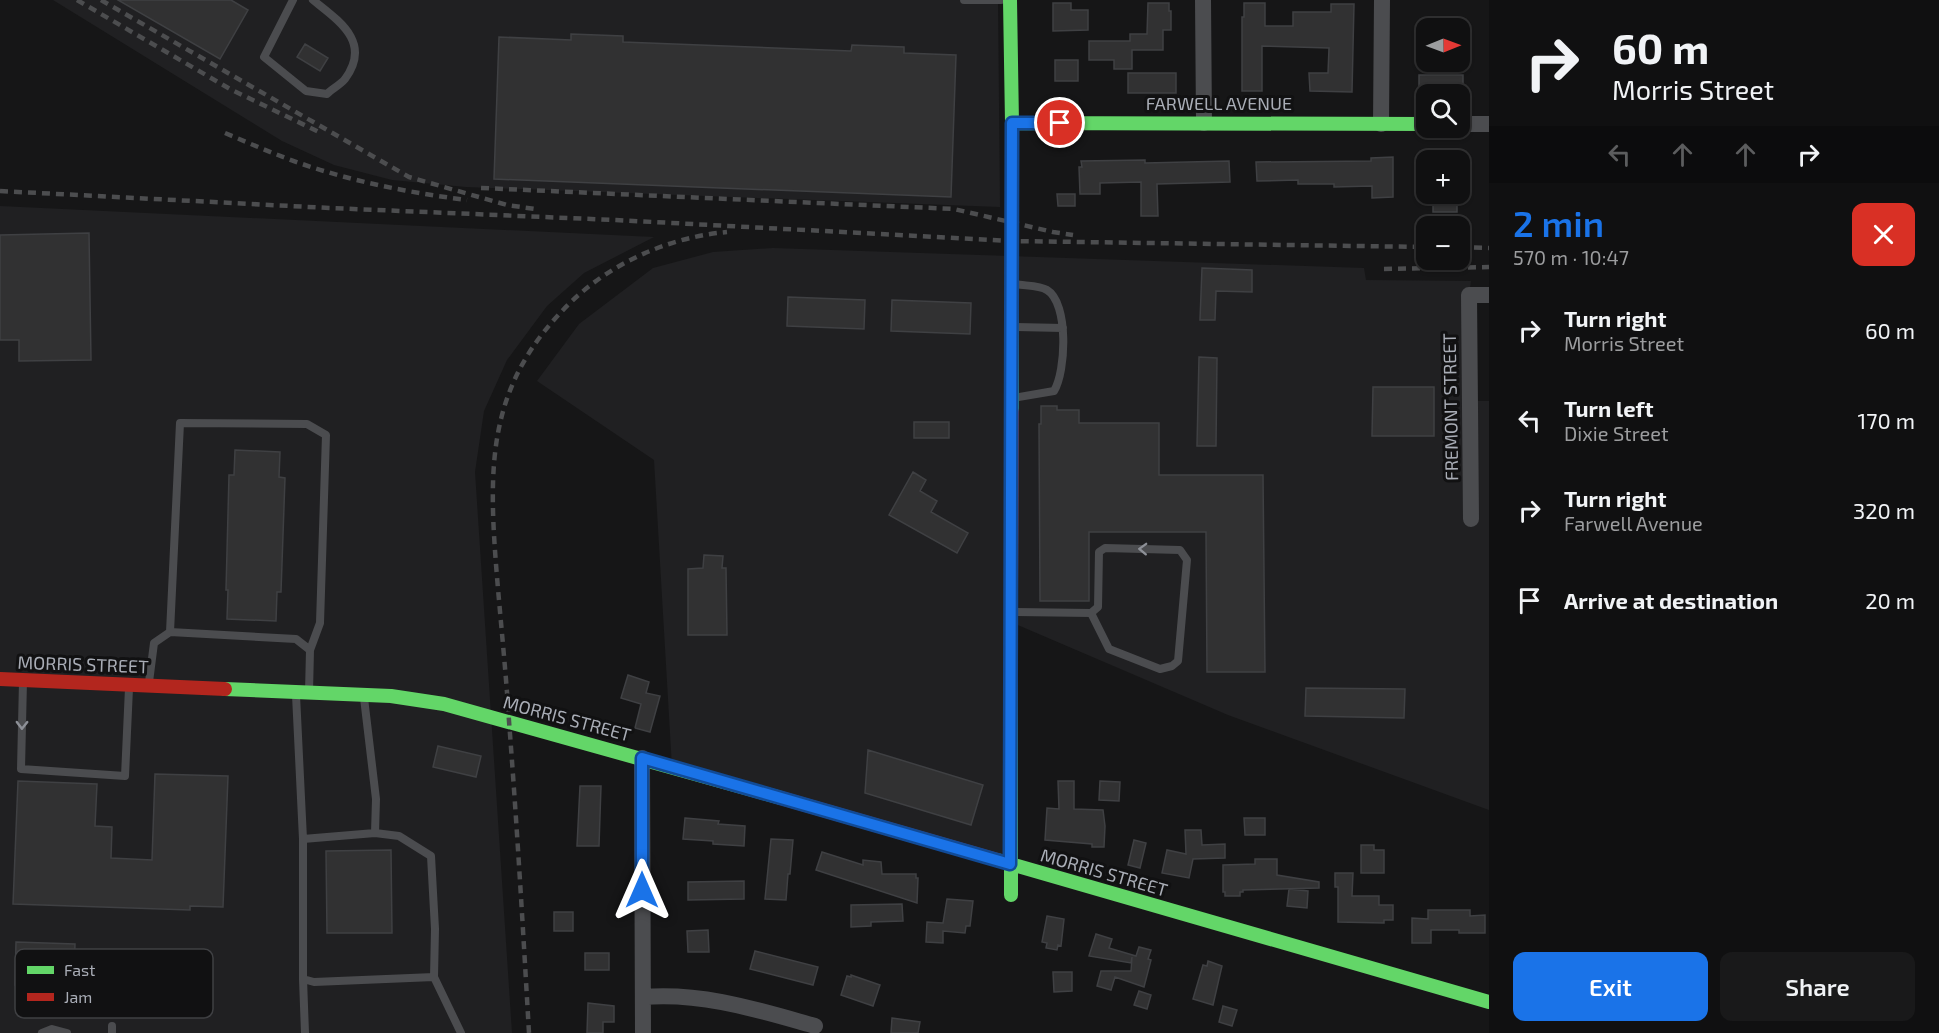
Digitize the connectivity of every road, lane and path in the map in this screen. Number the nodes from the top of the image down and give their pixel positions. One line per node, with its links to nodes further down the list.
1 (293, 0): 2 (lane)
2 (313, 0)
3 (964, 0): 4 (lane)
4 (1001, 0)
5 (1010, 0): 8 (street)
6 (1203, 0): 9 (street)
7 (1382, 0): 10 (street)
8 (1012, 123): 9 (street, FARWELL AVENUE); 14 (street)
9 (1204, 123): 10 (street, FARWELL AVENUE)
10 (1381, 124): 11 (street, FARWELL AVENUE)
11 (1416, 124)
12 (1470, 124): 13 (street)
13 (1489, 124)
14 (1011, 284): 16 (street); 17 (lane)
15 (1489, 295): 19 (street, FREMONT STREET)
16 (1011, 327): 17 (lane); 18 (street)
17 (1063, 328): 18 (lane)
18 (1011, 398): 20 (street)
19 (1471, 519)
20 (1011, 612): 21 (lane); 33 (street)
21 (1091, 614): 21 (lane, one-way to 21)
22 (170, 633): 23 (lane); 23 (lane); 27 (lane)
23 (310, 650): 28 (lane)
24 (0, 679): 25 (street, MORRIS STREET)
25 (23, 680): 26 (street, MORRIS STREET); 26 (lane, one-way to 26)
26 (129, 685): 27 (street, MORRIS STREET)
27 (148, 685): 28 (street, MORRIS STREET)
28 (302, 692): 29 (street, MORRIS STREET); 32 (lane)
29 (363, 694): 30 (street, MORRIS STREET); 31 (lane)
30 (642, 758): 33 (street, MORRIS STREET); 37 (street)
31 (375, 833): 32 (lane); 35 (lane)
32 (303, 839): 36 (lane)
33 (1010, 864): 34 (street); 38 (street, MORRIS STREET)
34 (1011, 895)
35 (434, 977): 36 (lane); 43 (lane)
36 (303, 980): 42 (lane)
37 (643, 997): 39 (street); 44 (street)
38 (1489, 1002)
39 (815, 1026)
40 (42, 1033): 41 (lane)
41 (67, 1033)
42 (305, 1033)
43 (461, 1033)
44 (643, 1033)

